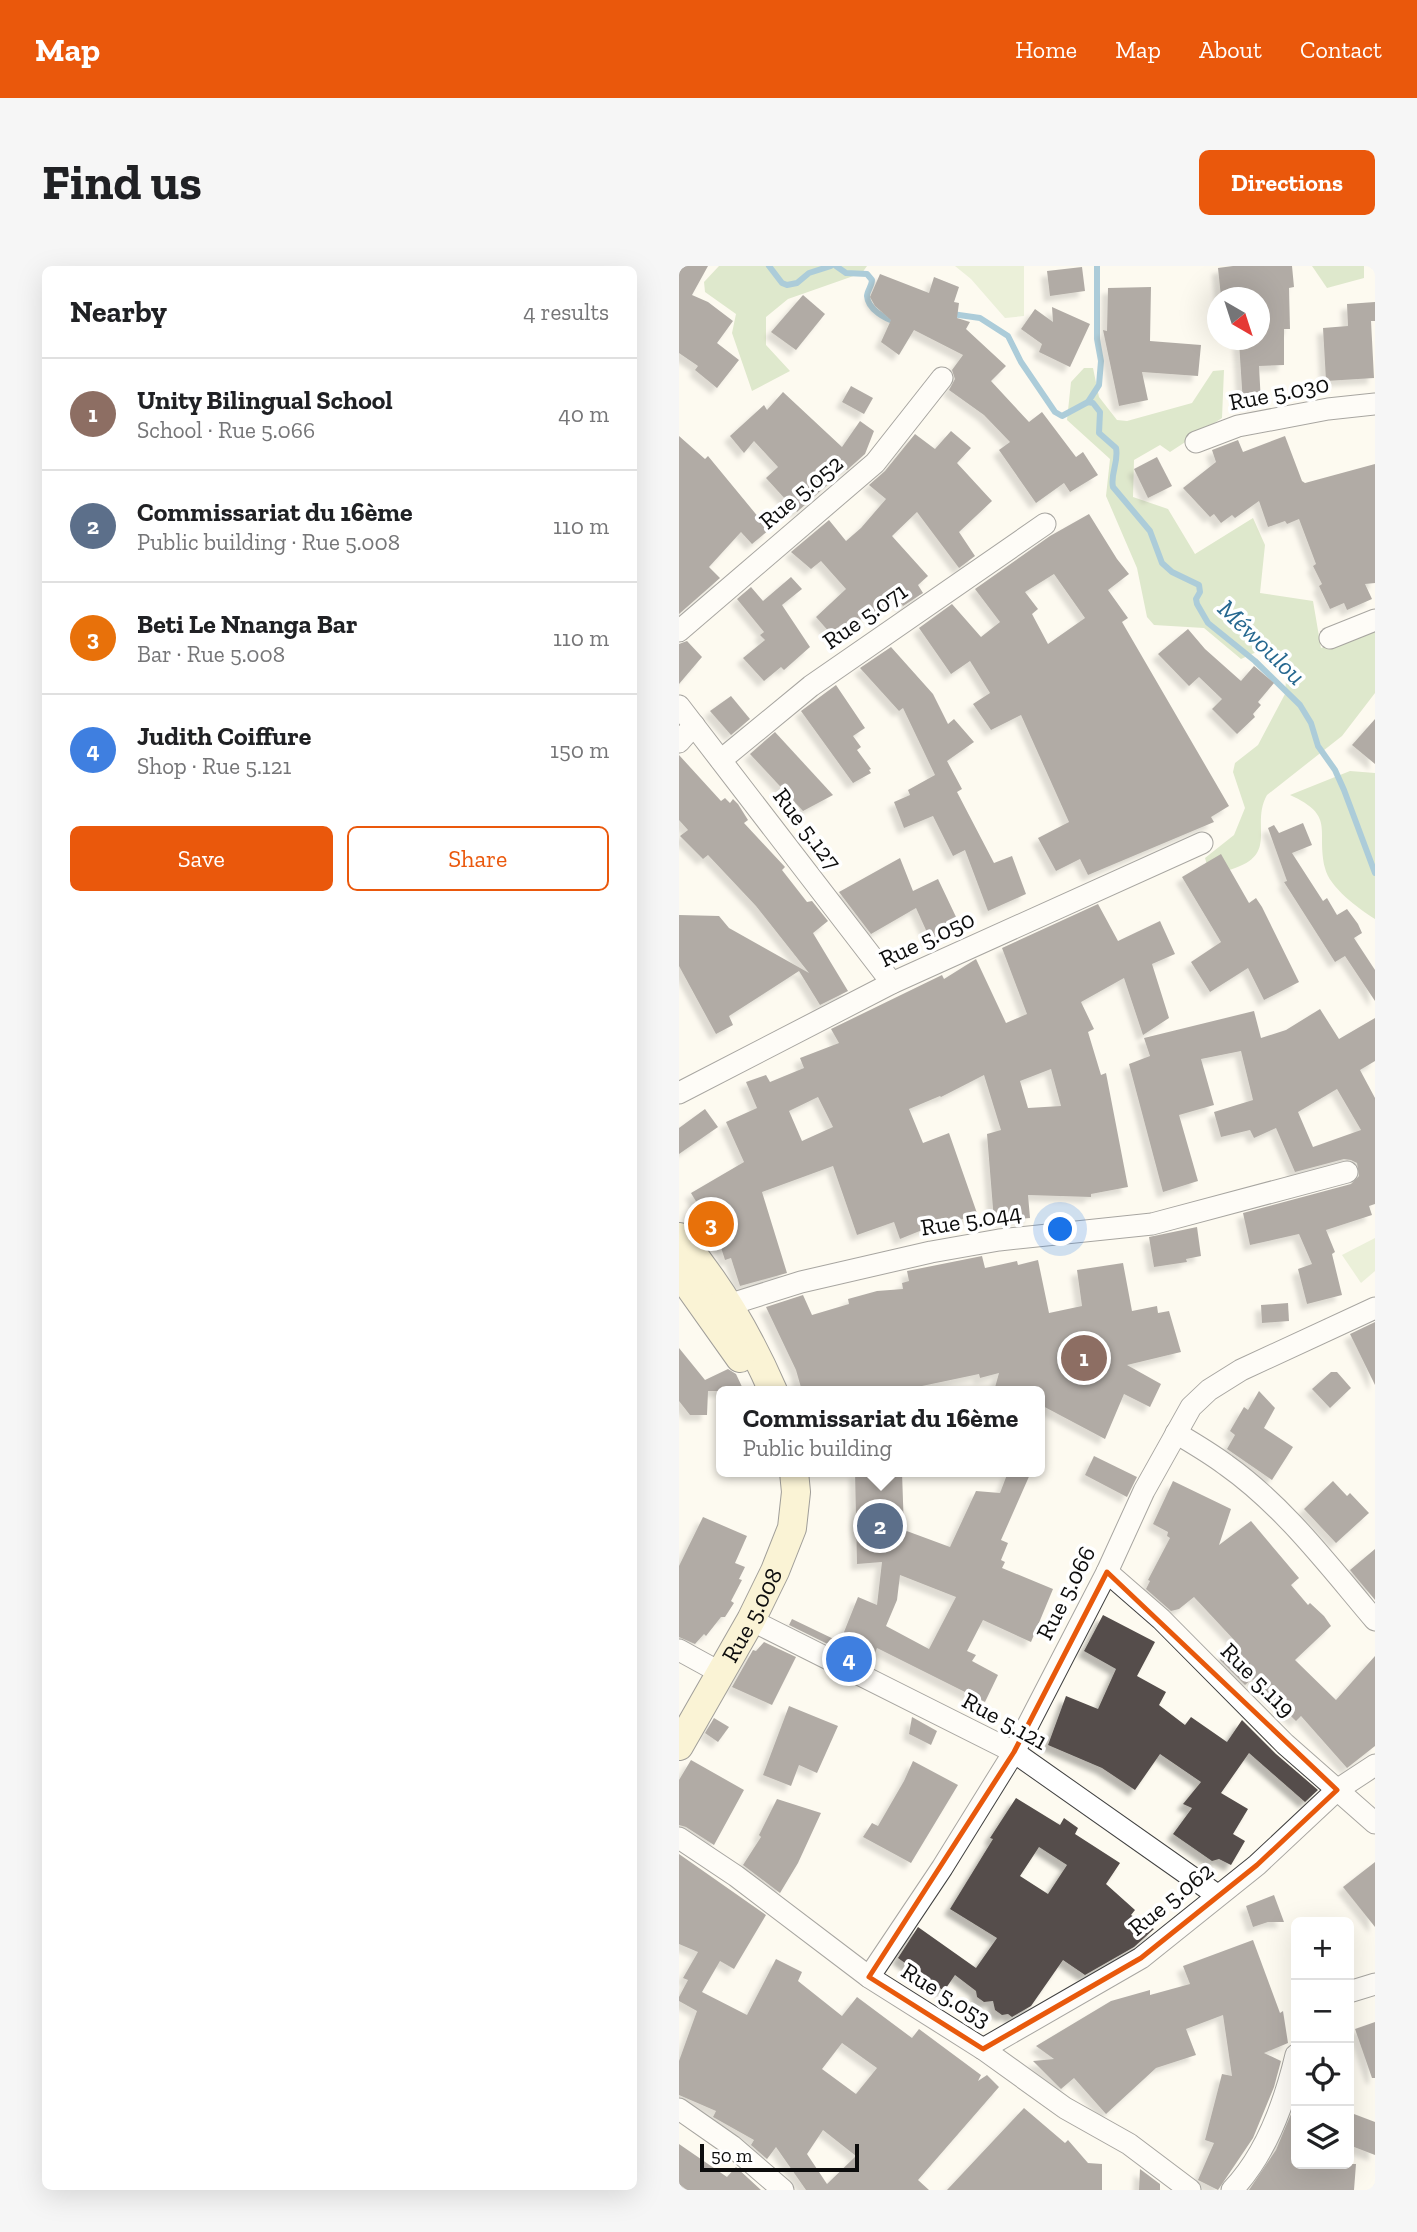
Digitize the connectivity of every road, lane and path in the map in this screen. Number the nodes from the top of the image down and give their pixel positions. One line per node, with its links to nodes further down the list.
1 (941, 378): 6 (street, Rue 5.052)
2 (1375, 404): 3 (street, Rue 5.030)
3 (1196, 442)
4 (1045, 524): 11 (street, Rue 5.071)
5 (1375, 620): 7 (street)
6 (679, 632)
7 (1330, 638)
8 (679, 706): 9 (street, Rue 5.127)
9 (694, 725): 10 (street); 11 (street, Rue 5.127)
10 (679, 742)
11 (721, 760): 13 (street, Rue 5.127)
12 (1202, 843): 13 (street, Rue 5.050)
13 (893, 983): 14 (street, Rue 5.050)
14 (679, 1093)
15 (1347, 1172): 18 (street, Rue 5.044)
16 (679, 1237): 18 (main road)
17 (679, 1272): 20 (main road)
18 (729, 1305): 21 (main road)
19 (1375, 1308): 22 (street, Rue 5.066)
20 (754, 1386)
21 (771, 1386)
22 (1176, 1433): 25 (street, Rue 5.066); 27 (street)
23 (781, 1477): 29 (main road, Rue 5.008)
24 (794, 1477): 26 (main road, Rue 5.008)
25 (1107, 1572): 32 (street, Rue 5.066); 34 (street, Rue 5.119)
26 (751, 1620): 31 (main road, Rue 5.008); 32 (street, Rue 5.121)
27 (1375, 1620)
28 (679, 1650): 29 (street)
29 (710, 1667): 30 (main road, Rue 5.008)
30 (679, 1720)
31 (679, 1746)
32 (1014, 1752): 37 (street, Rue 5.121); 38 (street, Rue 5.066)
33 (1375, 1765): 34 (street, Rue 5.062)
34 (1336, 1790): 35 (street, Rue 5.119); 37 (street, Rue 5.062)
35 (1375, 1823)
36 (679, 1838): 38 (street, Rue 5.053)
37 (1217, 1895): 41 (street, Rue 5.062)
38 (869, 1977): 41 (street, Rue 5.053)
39 (1375, 1984): 40 (street)
40 (1354, 1990)
41 (983, 2049): 45 (street, Rue 5.053)
42 (1291, 2074): 46 (street)
43 (679, 2109): 44 (street)
44 (783, 2190)
45 (1190, 2190)
46 (1232, 2190)

